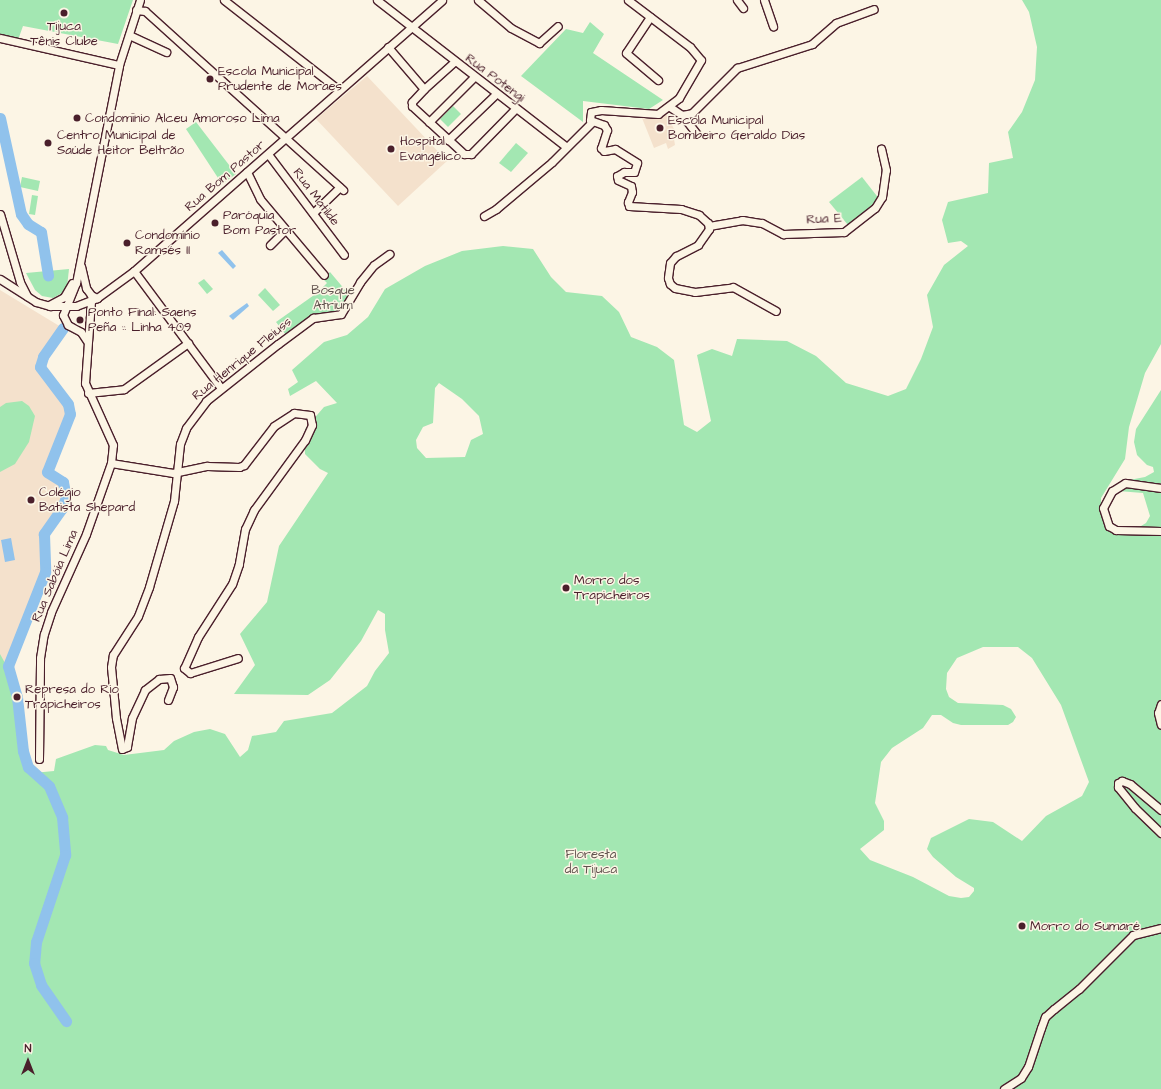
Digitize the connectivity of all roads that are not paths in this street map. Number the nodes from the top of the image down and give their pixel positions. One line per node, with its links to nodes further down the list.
1 (140, 0): 11 (street)
2 (224, 0): 25 (street)
3 (377, 0): 15 (street, Rua Potengi)
4 (442, 0): 15 (street, Rua Bom Pastor)
5 (478, 0): 13 (street)
6 (628, 0): 12 (street)
7 (737, 0): 9 (street)
8 (764, 0): 14 (street)
9 (743, 8)
10 (874, 9): 29 (street)
11 (136, 10): 16 (street); 33 (street)
12 (650, 17): 23 (street); 27 (street)
13 (558, 26)
14 (773, 26)
15 (412, 27): 18 (street, Rua Bom Pastor); 20 (street, Rua Potengi)
16 (129, 35): 19 (street); 21 (street)
17 (0, 38): 21 (street)
18 (388, 47): 24 (street); 25 (street, Rua Bom Pastor)
19 (166, 52)
20 (454, 62): 22 (street, Rua Potengi); 24 (street)
21 (119, 65): 47 (street)
22 (474, 78): 26 (street, Rua Potengi); 30 (street)
23 (658, 80)
24 (424, 89): 30 (street)
25 (339, 90): 33 (street, Rua Bom Pastor)
26 (496, 94): 28 (street, Rua Potengi); 34 (street)
27 (670, 106): 29 (street); 31 (street)
28 (515, 109): 34 (street); 35 (street, Rua Potengi)
29 (682, 115): 32 (street)
30 (430, 122): 34 (street)
31 (592, 122): 35 (street); 42 (street)
32 (696, 133)
33 (287, 138): 37 (street, Rua Bom Pastor); 40 (street)
34 (448, 140)
35 (565, 146): 41 (street)
36 (882, 149): 42 (street, Rua E)
37 (268, 154): 38 (street, Rua Bom Pastor); 40 (street, Rua Matilde)
38 (247, 172): 43 (street); 48 (street, Rua Bom Pastor)
39 (0, 214): 51 (street)
40 (313, 214): 46 (street, Rua Matilde)
41 (484, 216)
42 (709, 226): 55 (street)
43 (284, 231): 44 (street); 49 (street)
44 (270, 245)
45 (389, 254): 58 (street, Rua Henrique Fleiuss)
46 (344, 255)
47 (80, 260): 52 (street); 53 (street); 54 (street)
48 (134, 271): 52 (street, Rua Bom Pastor); 57 (street)
49 (324, 275)
50 (0, 279): 51 (street, Rua Bom Pastor)
51 (28, 297): 53 (street, Rua Bom Pastor)
52 (94, 300): 54 (street, Rua Bom Pastor); 56 (street, Rua Sabóia Lima)
53 (46, 305): 54 (street, Rua Bom Pastor)
54 (66, 307): 56 (street)
55 (776, 311)
56 (87, 341): 59 (street, Rua Sabóia Lima)
57 (188, 343): 58 (street); 59 (street)
58 (221, 388): 61 (street, Rua Henrique Fleiuss)
59 (88, 393): 60 (street, Rua Sabóia Lima)
60 (112, 463): 61 (street); 68 (street, Rua Sabóia Lima)
61 (178, 472): 64 (street); 65 (street, Rua Henrique Fleiuss)
62 (1161, 488): 63 (street)
63 (1161, 531)
64 (238, 658)
65 (168, 700)
66 (1161, 704): 67 (street)
67 (1161, 725)
68 (39, 760)
69 (1161, 810): 70 (street)
70 (1161, 833)
71 (1161, 928): 72 (street)
72 (1004, 1089)

